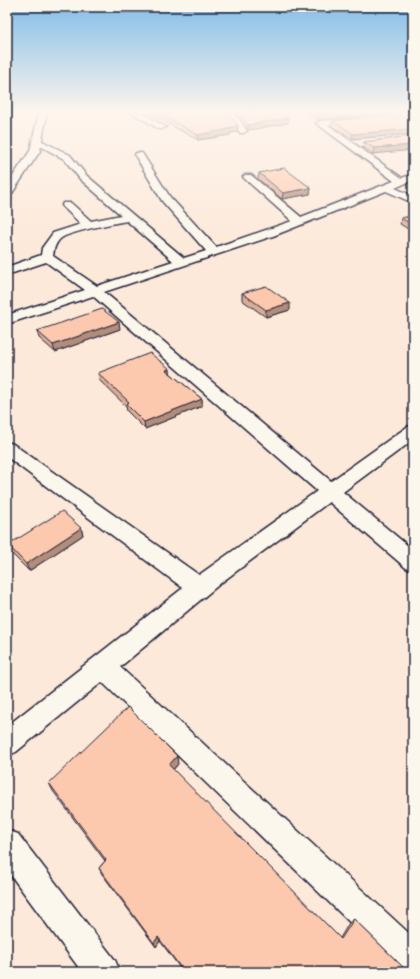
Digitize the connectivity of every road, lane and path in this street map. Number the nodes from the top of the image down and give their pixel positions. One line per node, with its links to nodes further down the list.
1 (30, 158): 9 (street)
2 (68, 158): 12 (street)
3 (141, 158): 15 (street)
4 (368, 158): 7 (street)
5 (248, 177): 13 (street)
6 (413, 177): 7 (street)
7 (400, 180): 8 (street)
8 (386, 187): 10 (street); 13 (street)
9 (7, 193)
10 (413, 200)
11 (66, 205): 14 (street)
12 (129, 217): 14 (street); 17 (street)
13 (300, 222): 15 (street)
14 (89, 225): 16 (street)
15 (214, 252): 17 (street)
16 (47, 257): 18 (street); 19 (street)
17 (181, 262): 19 (street)
18 (7, 271)
19 (95, 291): 20 (street); 23 (street)
20 (7, 320)
21 (413, 431): 23 (street)
22 (7, 448): 25 (street)
23 (330, 492): 24 (street); 25 (street)
24 (413, 562)
25 (200, 588): 26 (street)
26 (102, 666): 27 (street); 29 (street)
27 (7, 743)
28 (7, 845): 30 (street)
29 (413, 960)
30 (103, 972)

